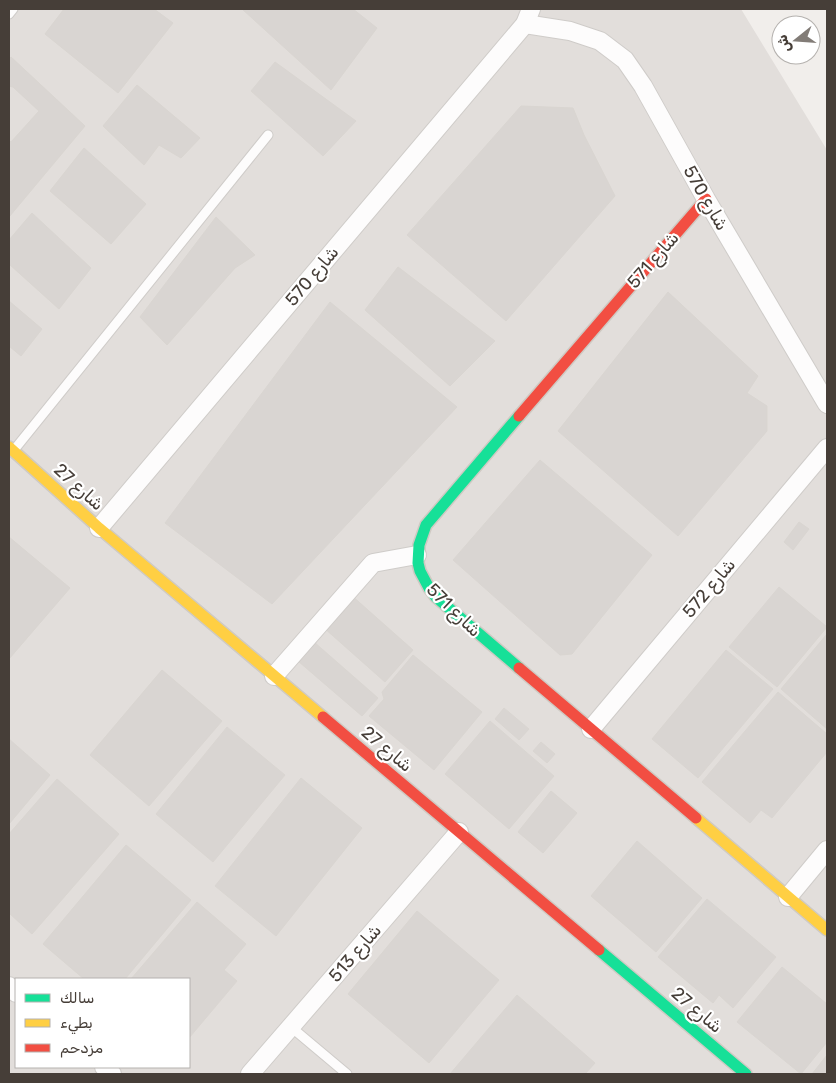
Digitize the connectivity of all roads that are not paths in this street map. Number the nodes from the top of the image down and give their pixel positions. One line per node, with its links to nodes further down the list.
1 (13, 9): 2 (lane)
2 (9, 14)
3 (528, 16): 5 (street, شارع 570); 9 (street, شارع 570)
4 (268, 135): 7 (lane)
5 (706, 199): 6 (street, شارع 570); 10 (street, شارع 571)
6 (827, 404)
7 (11, 448): 9 (street, شارع 27)
8 (827, 448): 12 (street, شارع 572)
9 (99, 528): 11 (street, شارع 27)
10 (417, 555): 11 (street); 12 (street, شارع 571)
11 (274, 676): 13 (street, شارع 27)
12 (590, 729): 15 (street, شارع 571)
13 (459, 832): 17 (street, شارع 513); 20 (street, شارع 27)
14 (827, 850): 15 (street)
15 (788, 897): 16 (street, شارع 571)
16 (827, 930)
17 (291, 1026): 18 (street, شارع 513); 19 (lane)
18 (250, 1074)
19 (348, 1074)
20 (746, 1074)

